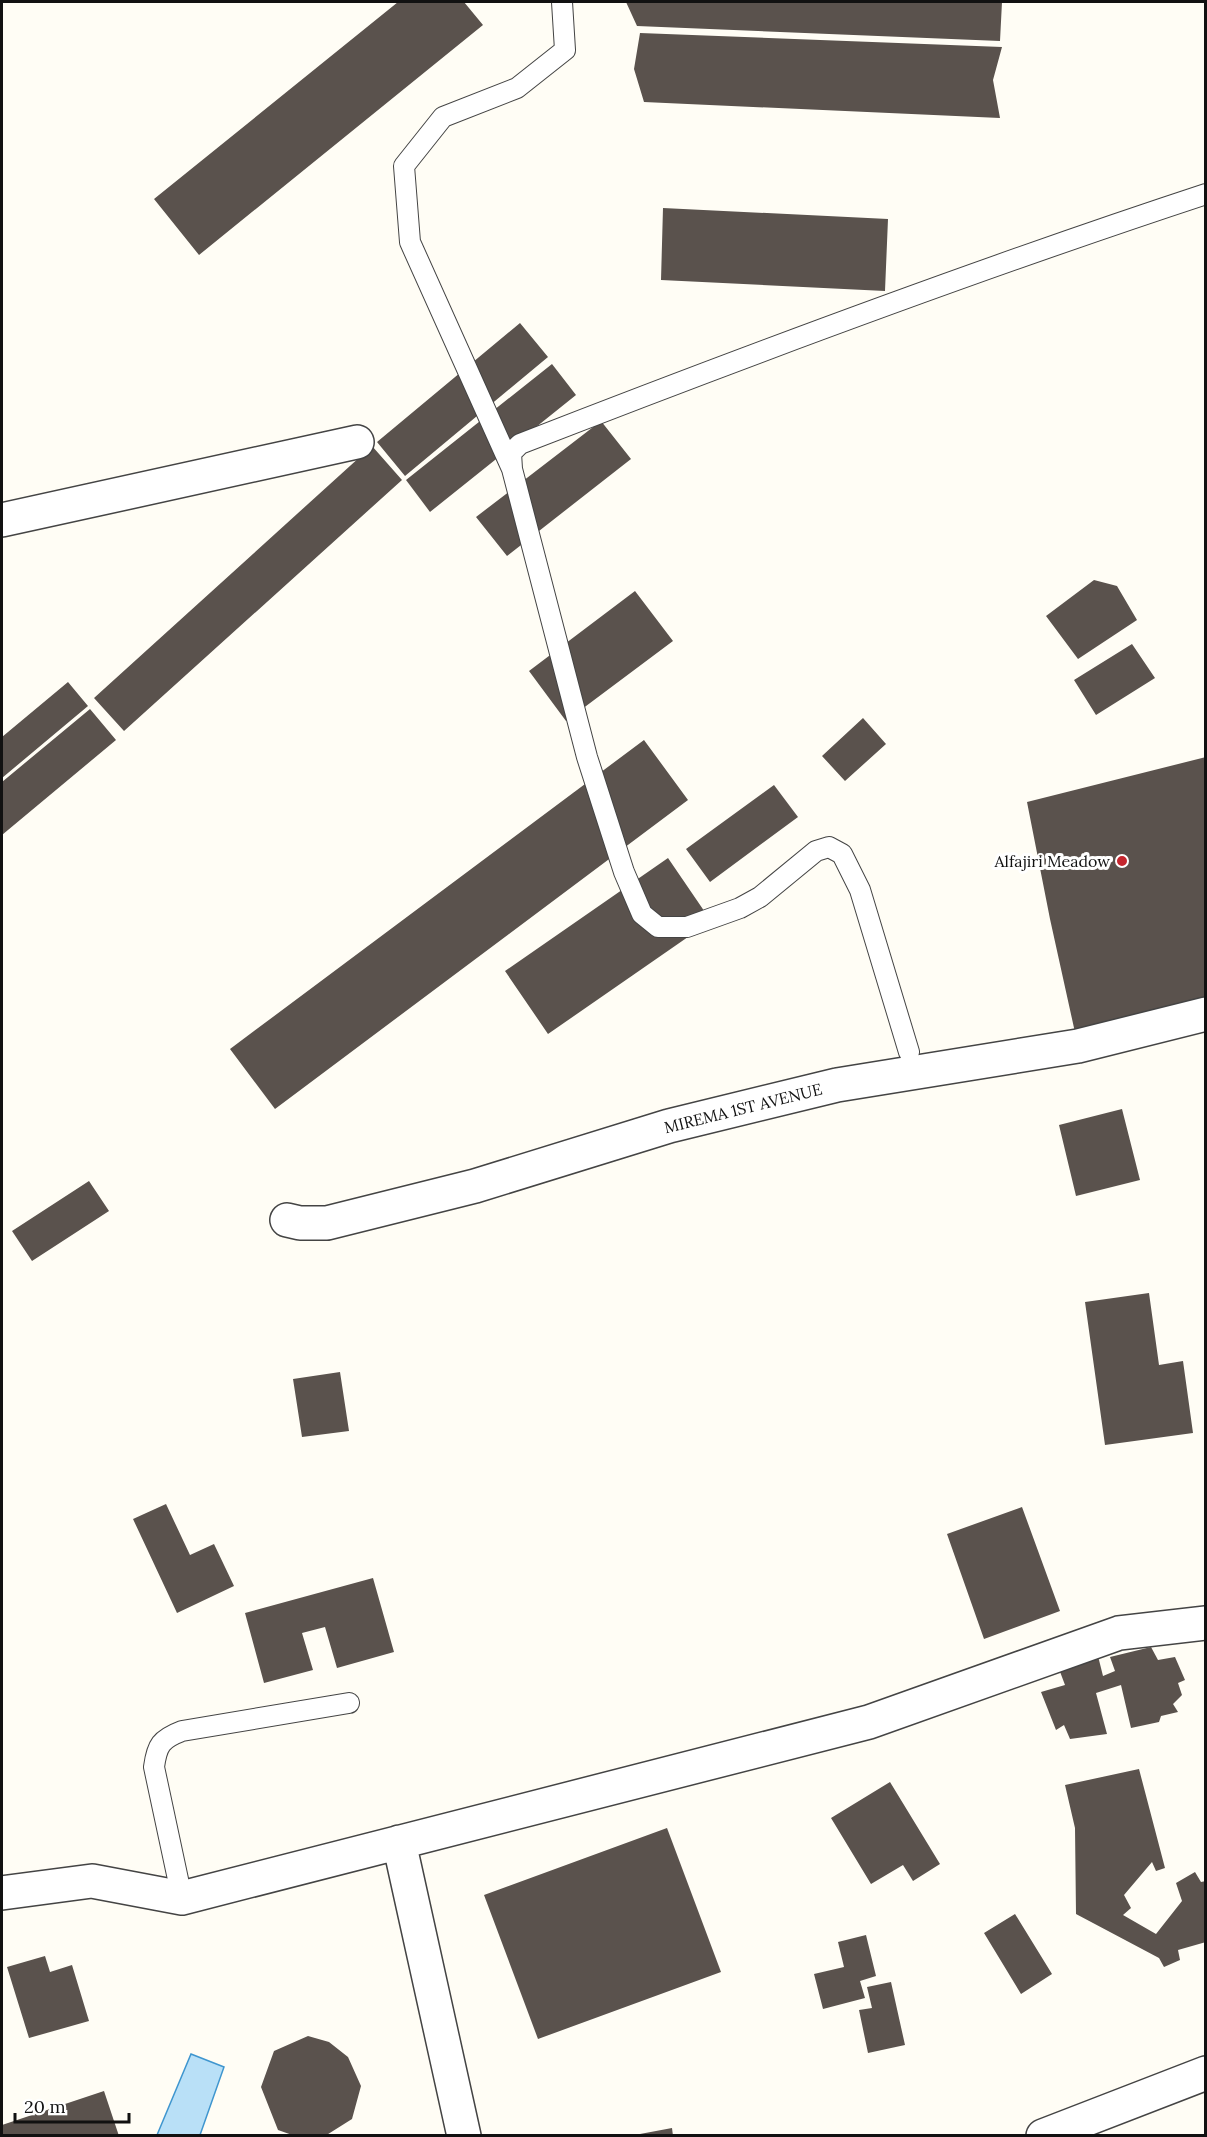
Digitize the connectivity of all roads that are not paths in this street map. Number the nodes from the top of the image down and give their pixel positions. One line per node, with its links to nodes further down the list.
1 (562, 2): 4 (lane)
2 (1206, 194): 4 (lane)
3 (357, 442): 5 (street)
4 (512, 469): 7 (lane)
5 (2, 520)
6 (1206, 1014): 8 (street, MIREMA 1ST AVENUE)
7 (909, 1052)
8 (287, 1220)
9 (1206, 1623): 11 (street)
10 (349, 1702): 13 (lane)
11 (399, 1842): 13 (street); 15 (street)
12 (2, 1893): 13 (street)
13 (182, 1898)
14 (1206, 2073): 16 (street)
15 (464, 2136)
16 (1042, 2136)

